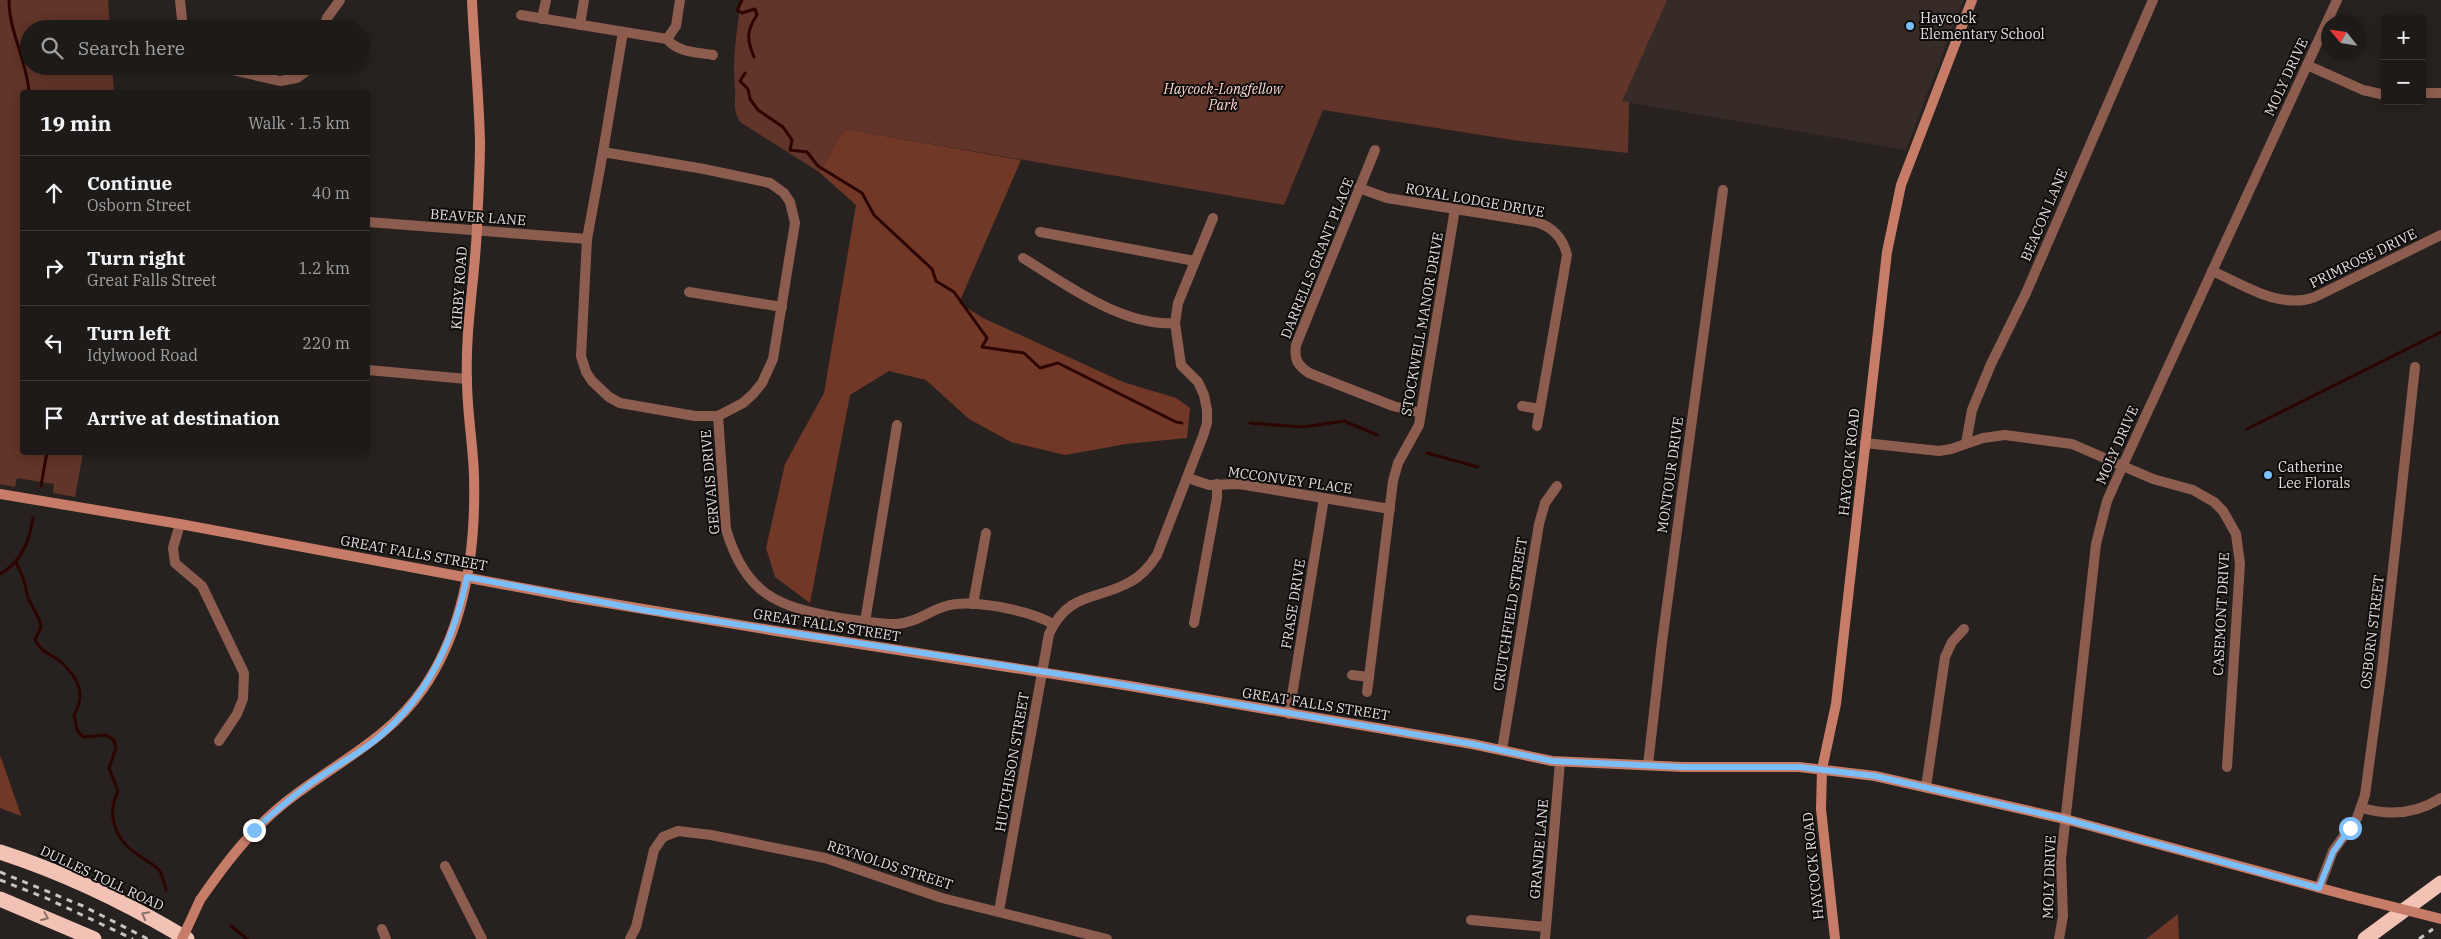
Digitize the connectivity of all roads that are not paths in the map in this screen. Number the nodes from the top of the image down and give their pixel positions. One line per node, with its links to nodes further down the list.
1 (180, 0): 12 (street)
2 (340, 0): 13 (street)
3 (472, 0): 31 (main road, KIRBY ROAD)
4 (546, 0): 11 (street)
5 (584, 0): 14 (street)
6 (680, 0): 16 (street)
7 (1972, 0): 50 (main road, HAYCOCK ROAD)
8 (2153, 0): 51 (street, BEACON LANE)
9 (2337, 0): 18 (street, MOLY DRIVE)
10 (521, 15): 11 (street)
11 (542, 18): 14 (street)
12 (182, 20)
13 (326, 20)
14 (580, 25): 15 (street)
15 (623, 32): 16 (street); 25 (street)
16 (667, 39): 17 (street)
17 (713, 55)
18 (2307, 65): 23 (street); 37 (street, MOLY DRIVE)
19 (254, 75): 20 (street)
20 (301, 75)
21 (2441, 92): 22 (street)
22 (2426, 93)
23 (2381, 94)
24 (1375, 150): 26 (street, DARRELLS GRANT PLACE)
25 (603, 152): 34 (street); 39 (street)
26 (1359, 188): 28 (street, ROYAL LODGE DRIVE); 46 (street, DARRELLS GRANT PLACE)
27 (1723, 190): 75 (street, MONTOUR DRIVE)
28 (1455, 209): 45 (street, ROYAL LODGE DRIVE); 46 (street, STOCKWELL MANOR DRIVE)
29 (1213, 218): 36 (street)
30 (370, 222): 31 (street, BEAVER LANE)
31 (477, 232): 34 (street, BEAVER LANE); 43 (main road, KIRBY ROAD)
32 (1040, 232): 36 (street)
33 (2441, 235): 37 (street, PRIMROSE DRIVE)
34 (587, 239): 47 (street)
35 (1023, 258): 40 (street)
36 (1195, 261): 40 (street)
37 (2212, 271): 52 (street, MOLY DRIVE)
38 (689, 292): 39 (street)
39 (782, 307): 47 (street)
40 (1175, 323): 53 (street, HUTCHISON STREET)
41 (2415, 367): 80 (street, OSBORN STREET)
42 (370, 370): 43 (street)
43 (466, 379): 61 (main road, KIRBY ROAD)
44 (1522, 406): 45 (street)
45 (1540, 409): 49 (street, ROYAL LODGE DRIVE)
46 (1421, 413): 58 (street, STOCKWELL MANOR DRIVE)
47 (718, 416): 63 (street, GERVAIS DRIVE)
48 (897, 425): 63 (street)
49 (1538, 426)
50 (1865, 443): 51 (street, CASEMONT DRIVE); 77 (main road, HAYCOCK ROAD)
51 (1966, 443): 52 (street, CASEMONT DRIVE)
52 (2123, 465): 76 (street, CASEMONT DRIVE); 81 (street, MOLY DRIVE)
53 (1188, 478): 54 (street, MCCONVEY PLACE); 65 (street, HUTCHISON STREET)
54 (1218, 484): 57 (street, MCCONVEY PLACE); 64 (street)
55 (1557, 486): 73 (street, CRUTCHFIELD STREET)
56 (0, 494): 59 (main road, GREAT FALLS STREET)
57 (1324, 498): 58 (street, MCCONVEY PLACE); 71 (street, FRASE DRIVE)
58 (1390, 509): 69 (street, STOCKWELL MANOR DRIVE)
59 (180, 524): 61 (main road, GREAT FALLS STREET); 72 (street)
60 (986, 534): 62 (street)
61 (467, 577): 67 (main road, GREAT FALLS STREET); 93 (main road, KIRBY ROAD, bridge)
62 (973, 604): 63 (street, GERVAIS DRIVE); 65 (street, GERVAIS DRIVE)
63 (865, 622)
64 (1194, 623)
65 (1054, 624): 67 (street, HUTCHISON STREET)
66 (1964, 629): 78 (street)
67 (1042, 672): 71 (main road, GREAT FALLS STREET); 87 (street, HUTCHISON STREET)
68 (1352, 675): 69 (street)
69 (1369, 677): 70 (street, STOCKWELL MANOR DRIVE)
70 (1367, 692)
71 (1289, 714): 73 (main road, GREAT FALLS STREET)
72 (219, 741)
73 (1502, 750): 74 (main road, GREAT FALLS STREET)
74 (1560, 762): 75 (main road, GREAT FALLS STREET); 90 (street, GRANDE LANE)
75 (1648, 765): 77 (main road, GREAT FALLS STREET)
76 (2227, 767)
77 (1822, 769): 78 (main road, GREAT FALLS STREET); 99 (main road, HAYCOCK ROAD)
78 (1926, 787): 81 (main road, GREAT FALLS STREET)
79 (2441, 798): 80 (street)
80 (2362, 808): 85 (street, OSBORN STREET)
81 (2065, 819): 85 (main road, GREAT FALLS STREET); 100 (street, MOLY DRIVE)
82 (0, 852): 94 (highway, DULLES TOLL ROAD, one-way to 82)
83 (445, 866): 95 (street)
84 (2441, 883): 91 (highway)
85 (2319, 888): 88 (main road, GREAT FALLS STREET, bridge)
86 (0, 899): 92 (highway, one-way to 92)
87 (998, 911): 96 (street, REYNOLDS STREET); 97 (street, REYNOLDS STREET)
88 (2441, 919)
89 (1470, 920): 90 (street)
90 (1546, 926): 98 (street, GRANDE LANE)
91 (2378, 928): 101 (highway); 102 (highway)
92 (94, 939)
93 (182, 939)
94 (187, 939)
95 (482, 939)
96 (630, 939)
97 (1107, 939)
98 (1545, 939)
99 (1835, 939)
100 (2060, 939)
101 (2360, 939)
102 (2365, 939)

